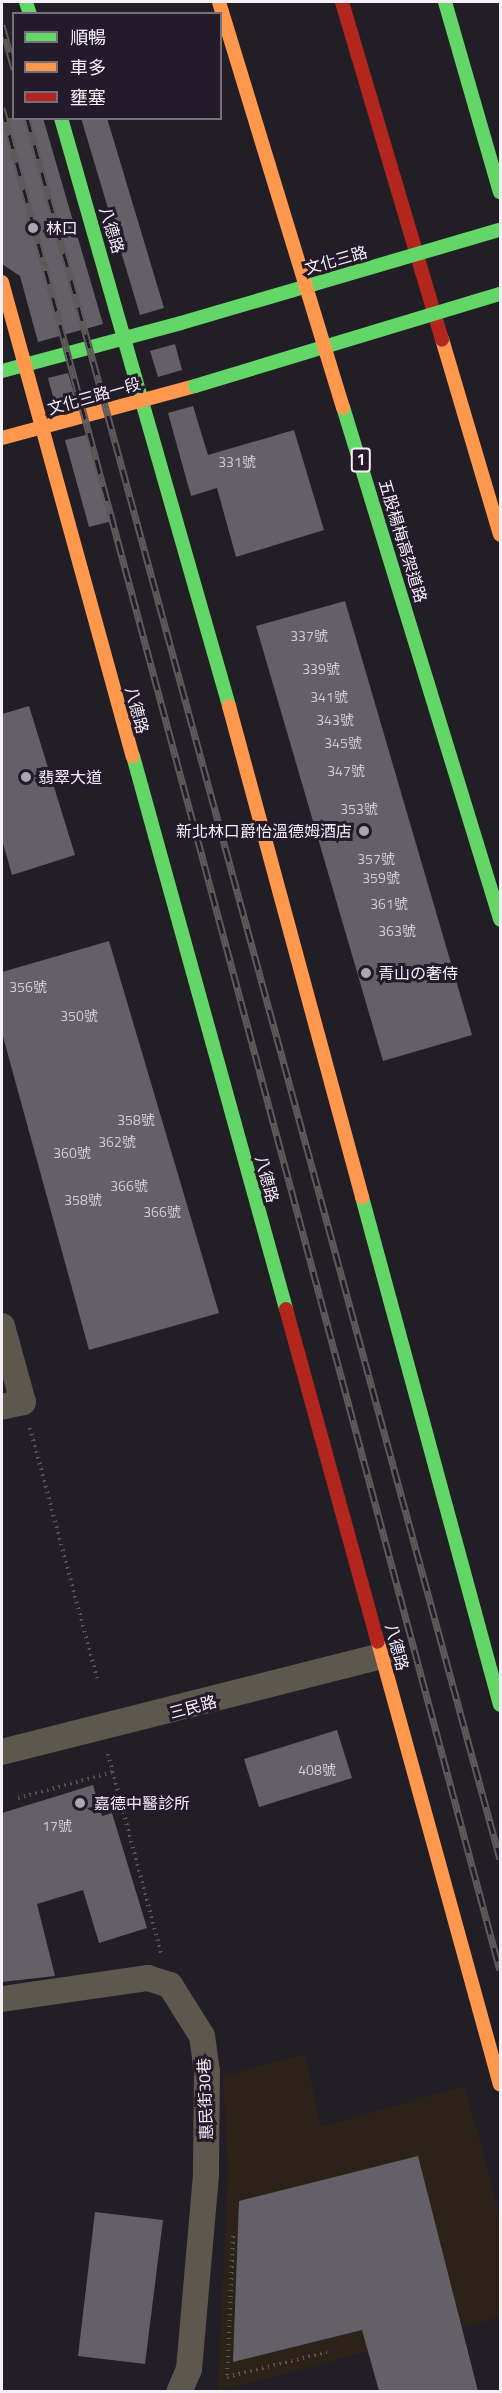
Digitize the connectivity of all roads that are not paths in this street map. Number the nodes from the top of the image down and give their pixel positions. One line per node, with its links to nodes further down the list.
1 (219, 2): 16 (main road, 五股楊梅高架道路 / 1, bridge)
2 (342, 2): 15 (main road)
3 (445, 2): 5 (main road)
4 (63, 120): 9 (main road, 八德路)
5 (501, 192)
6 (501, 230): 9 (main road, 文化三路, bridge)
7 (2, 282): 10 (main road, 八德路)
8 (501, 294): 12 (main road, 文化三路一段, bridge)
9 (127, 335): 10 (main road); 12 (main road, 八德路)
10 (25, 365): 11 (main road); 13 (main road, 八德路)
11 (2, 371)
12 (145, 398): 13 (main road, 文化三路一段); 20 (main road, 八德路)
13 (42, 428): 14 (main road, 文化三路一段); 19 (main road, 八德路)
14 (2, 438)
15 (501, 535)
16 (501, 919)
17 (2, 1326): 18 (street)
18 (12, 1404)
19 (382, 1656): 21 (street, 三民路); 23 (main road, 八德路)
20 (501, 1705)
21 (2, 1752)
22 (2, 1998): 24 (street, 惠民街30巷)
23 (501, 2084)
24 (179, 2391)

